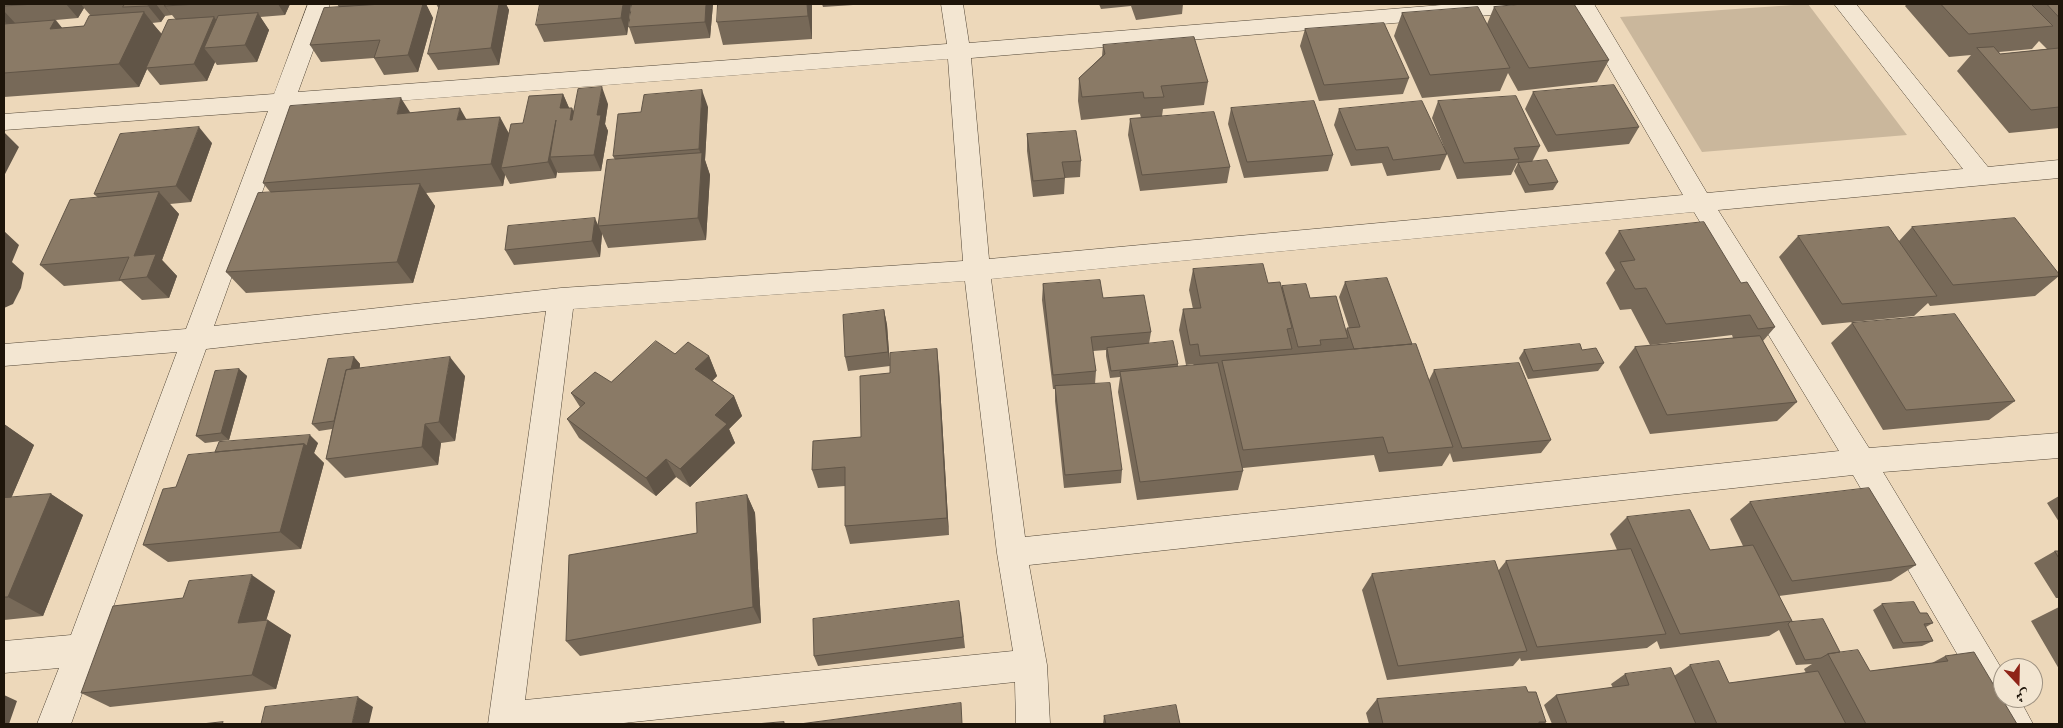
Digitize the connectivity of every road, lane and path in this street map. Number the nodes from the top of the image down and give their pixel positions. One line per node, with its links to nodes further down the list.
1 (319, 4): 7 (street)
2 (952, 4): 6 (street)
3 (1539, 4): 6 (street)
4 (1583, 4): 11 (street)
5 (1845, 4): 10 (street)
6 (959, 52): 7 (street); 12 (street)
7 (282, 101): 8 (street); 14 (street)
8 (4, 122)
9 (2059, 169): 10 (street)
10 (1982, 176): 11 (street)
11 (1700, 202): 12 (street); 17 (street)
12 (977, 270): 13 (street); 18 (street)
13 (561, 299): 14 (street); 22 (street)
14 (195, 339): 15 (street); 19 (street)
15 (4, 355)
16 (2059, 445): 17 (street)
17 (1861, 461): 18 (street); 25 (street)
18 (1012, 554): 21 (street)
19 (81, 650): 20 (street); 23 (street)
20 (4, 657)
21 (1031, 665): 22 (street); 24 (street)
22 (505, 722)
23 (54, 724)
24 (1033, 724)
25 (2016, 724)

